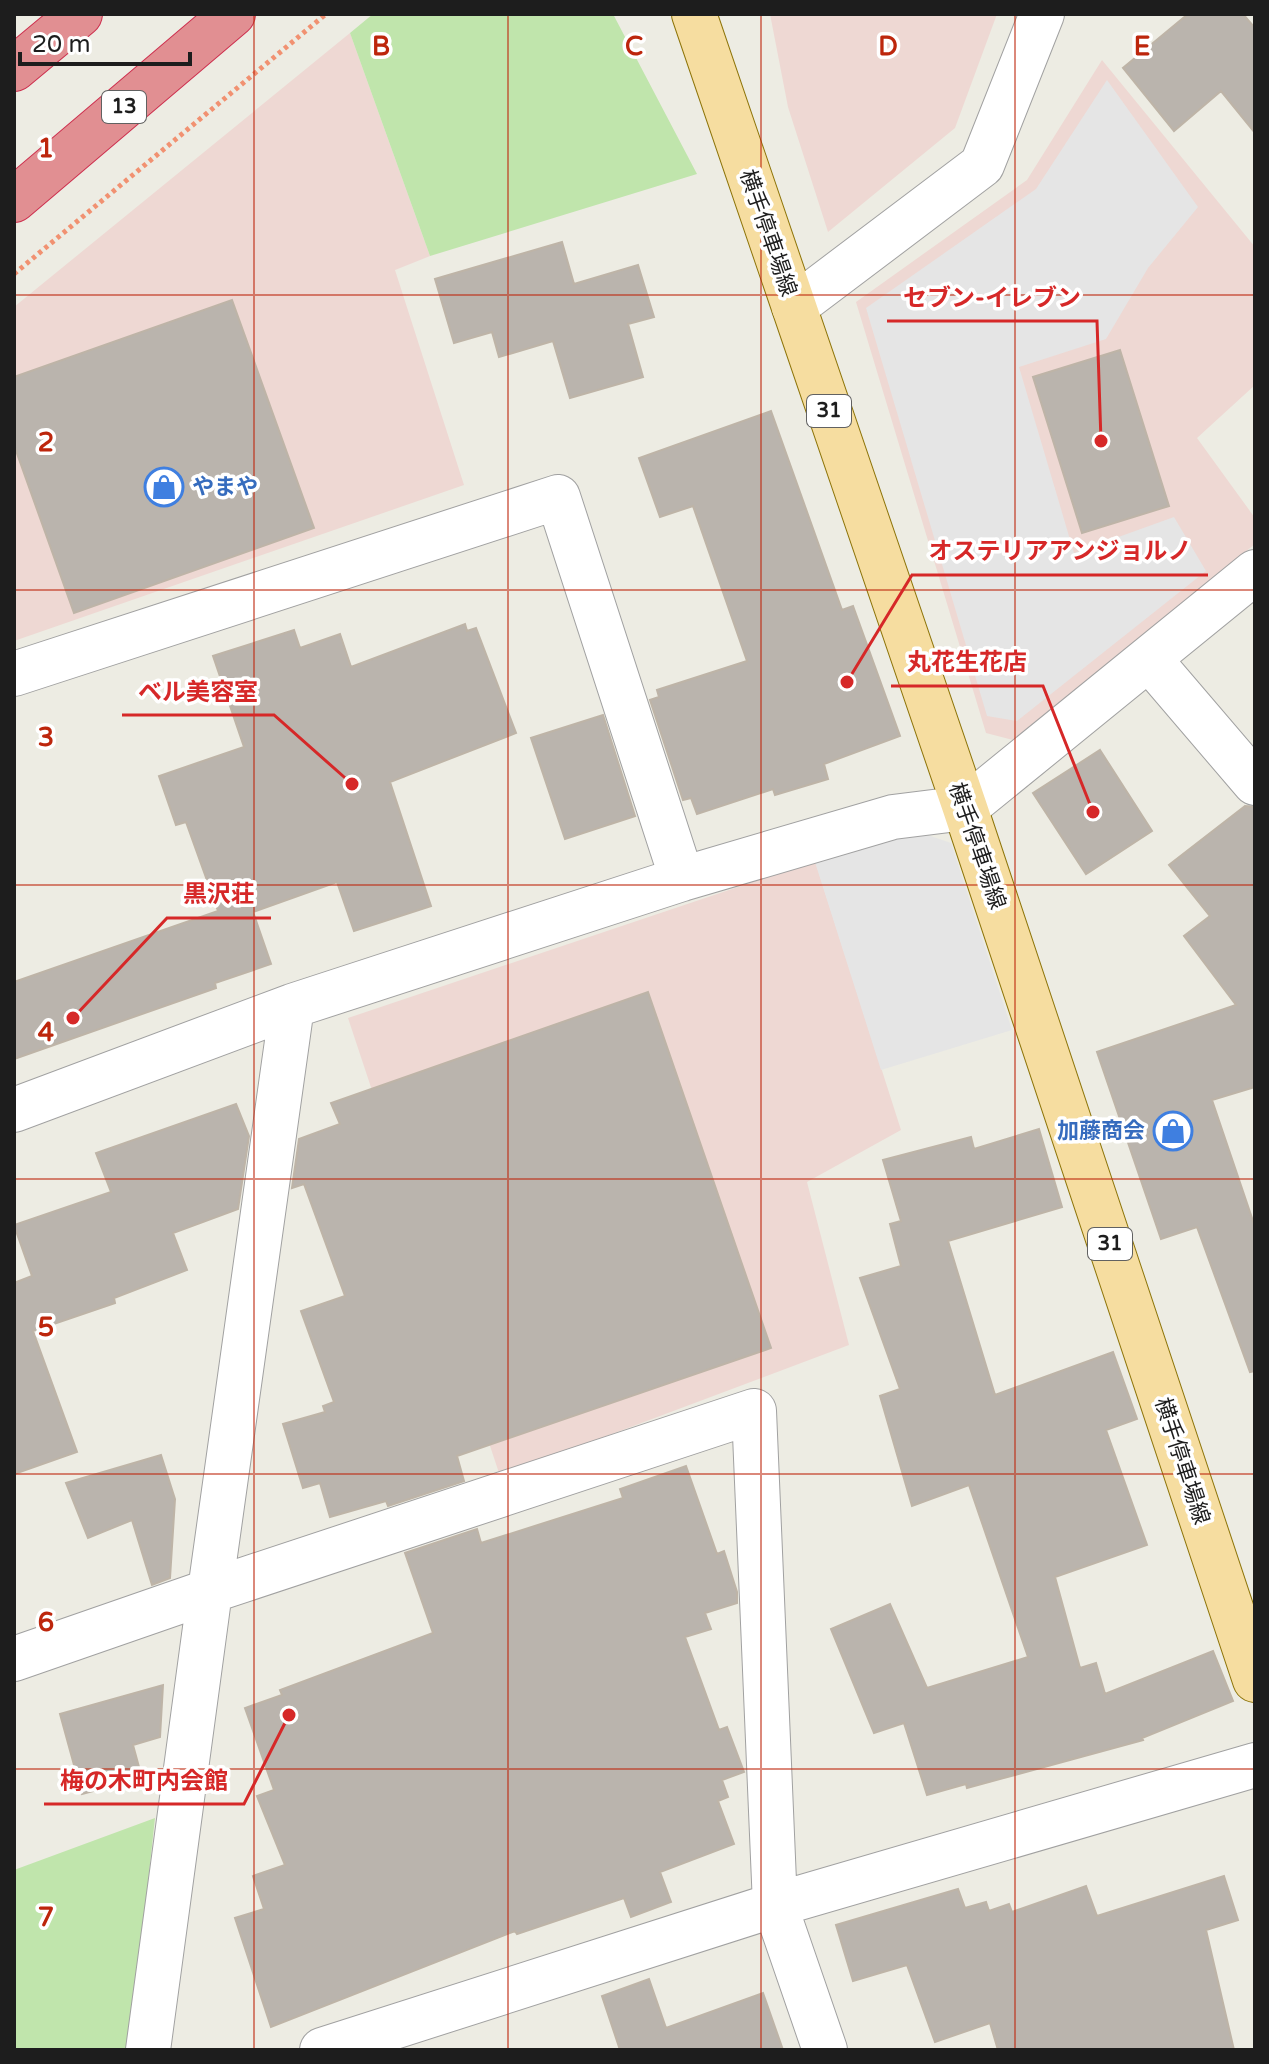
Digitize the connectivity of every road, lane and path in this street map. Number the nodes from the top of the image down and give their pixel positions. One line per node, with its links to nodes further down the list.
1 (80, 14): 6 (highway)
2 (233, 14): 7 (highway, 13)
3 (326, 14): 8 (path)
4 (694, 14): 9 (main road, 横手停車場線 / 31)
5 (1042, 14): 9 (street)
6 (14, 69)
7 (14, 200)
8 (14, 274)
9 (794, 307): 14 (main road, 横手停車場線 / 31)
10 (1255, 572): 11 (street)
11 (1149, 659): 13 (street); 14 (street)
12 (14, 674): 15 (street)
13 (1255, 783)
14 (965, 808): 15 (street); 20 (main road, 横手停車場線 / 31)
15 (682, 879): 16 (street)
16 (292, 1006): 17 (street); 18 (street)
17 (14, 1110)
18 (210, 1591): 19 (street); 22 (street); 23 (street)
19 (14, 1659)
20 (1255, 1680)
21 (1255, 1765): 22 (street)
22 (775, 1905): 24 (street); 25 (street)
23 (148, 2050)
24 (322, 2050)
25 (825, 2050)

